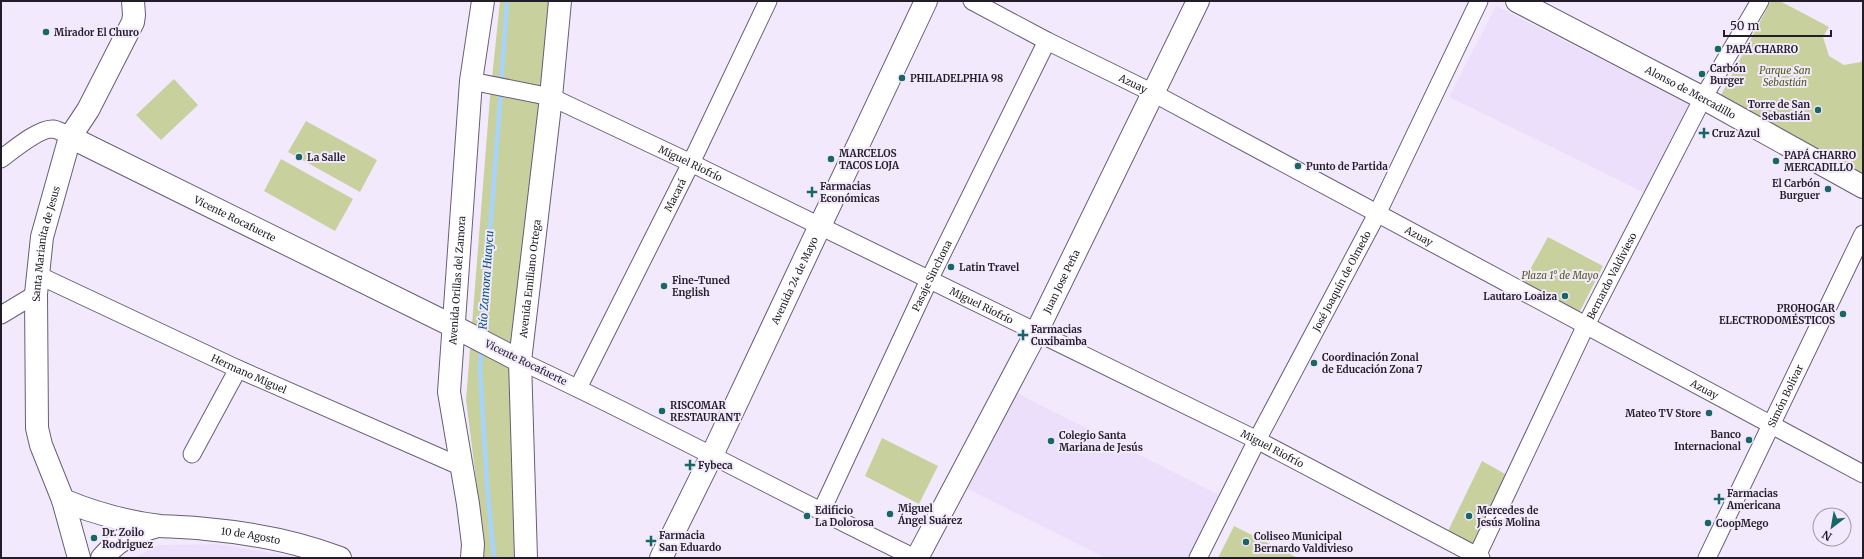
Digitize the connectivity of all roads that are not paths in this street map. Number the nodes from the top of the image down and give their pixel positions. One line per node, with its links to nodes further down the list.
1 (133, 1): 16 (street, Santa Marianita de Jesus)
2 (483, 1): 12 (street, Avenida Orillas del Zamora)
3 (560, 1): 14 (street, Avenida Emiliano Ortega)
4 (768, 1): 18 (street, Macará)
5 (926, 1): 21 (street, Avenida 24 de Mayo)
6 (972, 1): 11 (street, Azuay)
7 (1198, 1): 13 (street, Juan Jose Peña)
8 (1480, 1): 20 (street, José Joaquín de Olmedo)
9 (1517, 1): 15 (street, Alonso de Mercadillo)
10 (1760, 1): 15 (street, Bernardo Valdivieso)
11 (1047, 41): 13 (street, Azuay); 23 (street, Pasaje Sinchona)
12 (477, 82): 14 (street, Miguel Riofrío); 27 (street, Avenida Orillas del Zamora)
13 (1153, 93): 20 (street, Azuay); 28 (street, Juan Jose Peña)
14 (546, 95): 18 (street, Miguel Riofrío); 29 (street, Avenida Emiliano Ortega)
15 (1703, 98): 19 (street, Alonso de Mercadillo); 26 (street, Bernardo Valdivieso)
16 (70, 137): 17 (street); 24 (street, Santa Marianita de Jesus); 27 (street, Vicente Rocafuerte)
17 (1, 159)
18 (691, 163): 21 (street, Miguel Riofrío); 31 (street, Macará)
19 (1863, 187)
20 (1377, 214): 26 (street, Azuay); 33 (street, José Joaquín de Olmedo)
21 (821, 226): 23 (street, Miguel Riofrío); 35 (street, Avenida 24 de Mayo)
22 (1863, 234): 32 (street, Simón Bolívar)
23 (929, 280): 28 (street, Miguel Riofrío); 39 (street, Pasaje Sinchona)
24 (37, 284): 25 (street); 30 (street, Hermano Miguel); 38 (street, Santa Marianita de Jesus)
25 (1, 315)
26 (1586, 325): 32 (street, Azuay); 41 (street, Bernardo Valdivieso)
27 (453, 326): 29 (street, Vicente Rocafuerte); 36 (street, Avenida Orillas del Zamora)
28 (1036, 333): 33 (street, Miguel Riofrío); 48 (street, Juan Jose Peña)
29 (520, 361): 31 (street, Vicente Rocafuerte); 46 (street, Avenida Emiliano Ortega)
30 (238, 369): 34 (street); 36 (street, Hermano Miguel)
31 (578, 388): 35 (street, Vicente Rocafuerte)
32 (1772, 426): 37 (street, Azuay); 50 (street, Simón Bolívar)
33 (1257, 440): 41 (street, Miguel Riofrío); 49 (street, José Joaquín de Olmedo)
34 (192, 454)
35 (712, 455): 39 (street, Vicente Rocafuerte); 47 (street, Avenida 24 de Mayo)
36 (462, 467): 45 (street, Avenida Orillas del Zamora)
37 (1863, 474)
38 (63, 500): 40 (street, 10 de Agosto); 42 (street, Santa Marianita de Jesus)
39 (821, 512): 48 (street, Vicente Rocafuerte)
40 (159, 525): 43 (street, 10 de Agosto); 44 (street, 10 de Agosto)
41 (1478, 557)
42 (79, 558)
43 (102, 558)
44 (340, 558)
45 (472, 558)
46 (526, 558)
47 (661, 558)
48 (916, 558)
49 (1198, 558)
50 (1707, 558)

